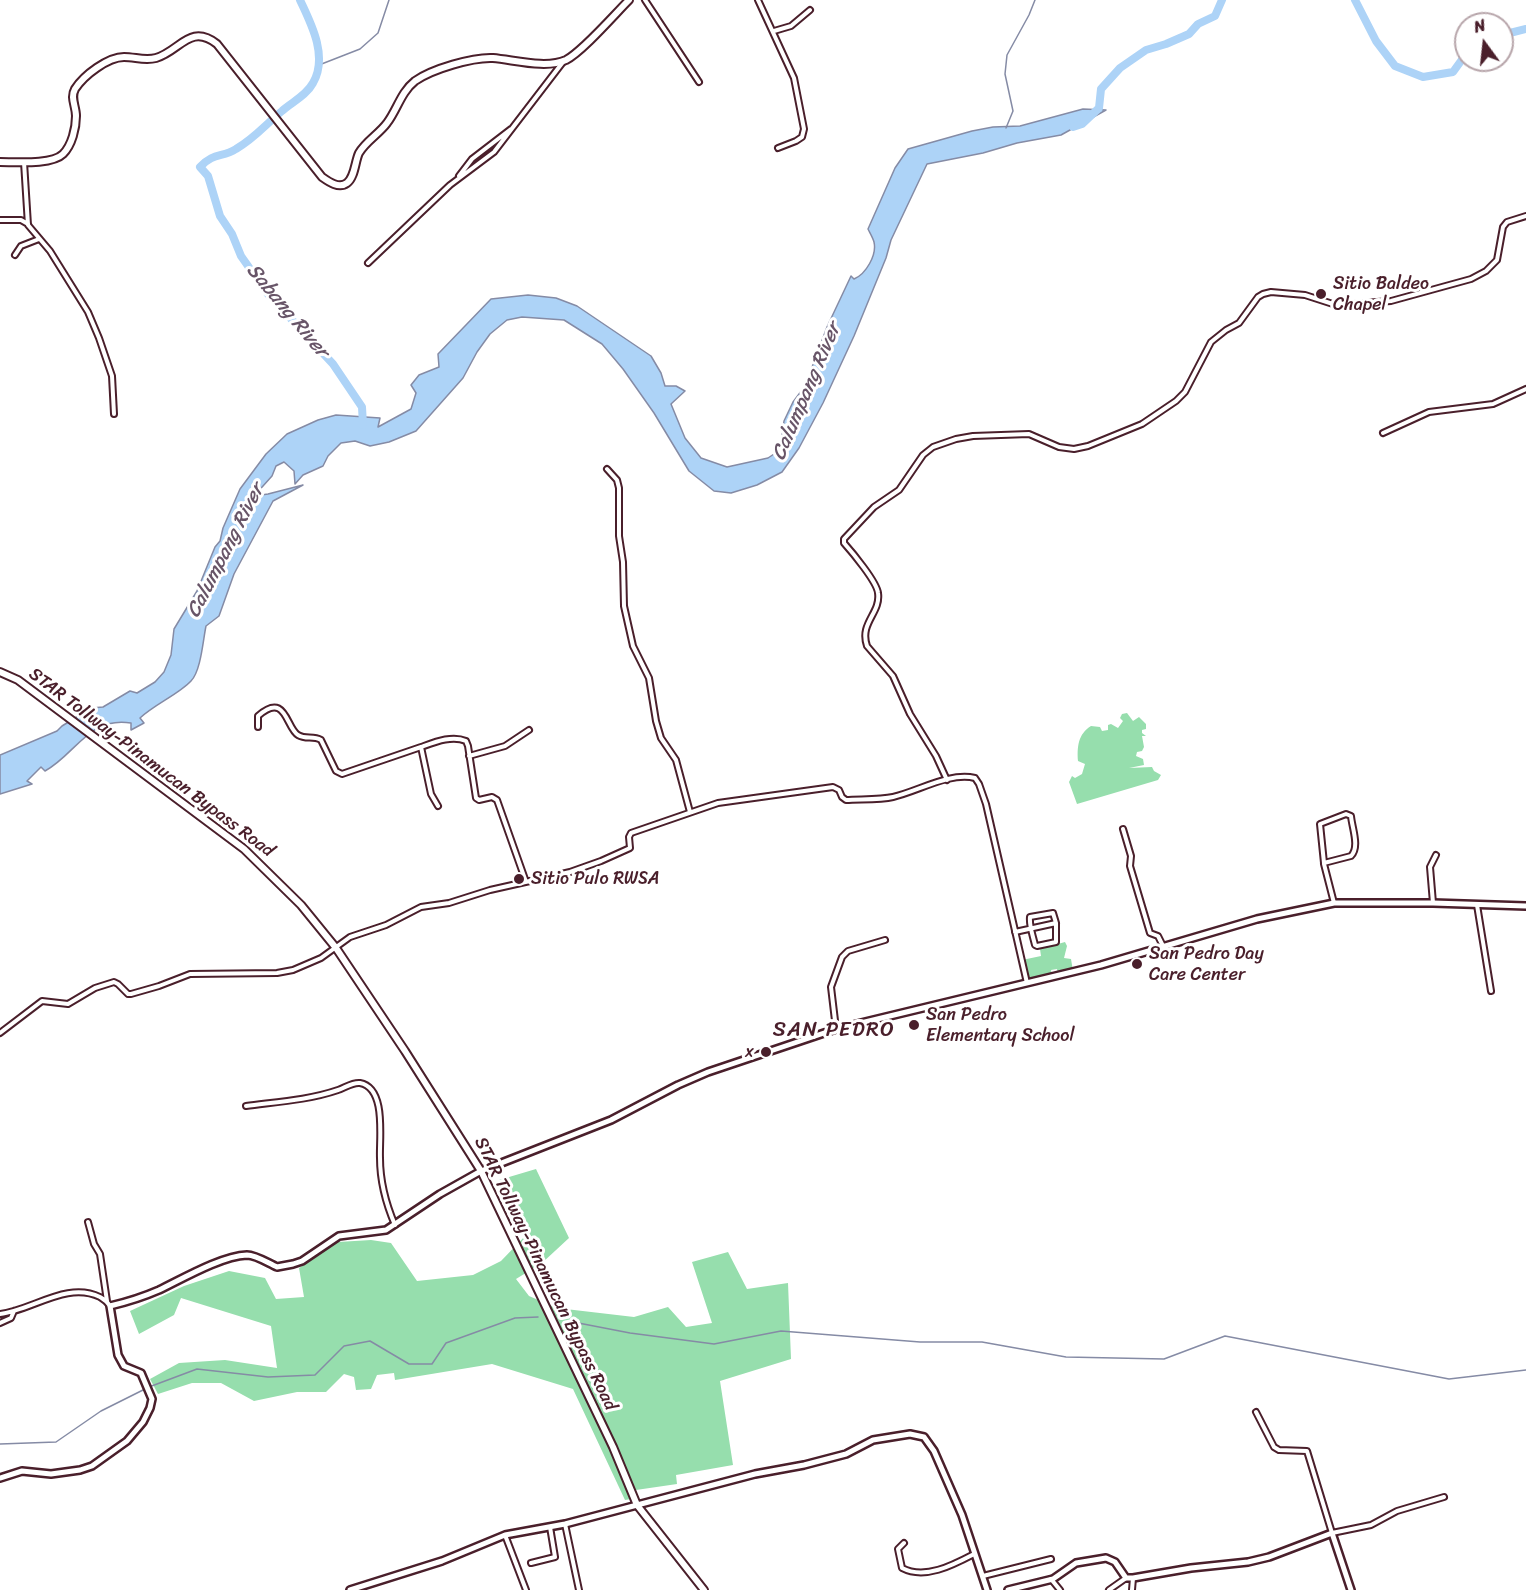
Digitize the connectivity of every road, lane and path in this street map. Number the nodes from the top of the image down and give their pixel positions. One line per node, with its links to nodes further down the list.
1 (629, 0): 6 (main road)
2 (645, 0): 7 (street)
3 (758, 0): 5 (street)
4 (810, 10): 5 (street)
5 (774, 31): 9 (street)
6 (564, 61): 8 (street); 11 (main road)
7 (699, 82)
8 (514, 127): 12 (street); 12 (street)
9 (778, 148)
10 (0, 162): 11 (main road)
11 (24, 162): 15 (street)
12 (455, 182): 18 (street)
13 (1526, 216): 28 (street)
14 (0, 220): 15 (street)
15 (28, 225): 16 (street)
16 (39, 238): 17 (street); 20 (street)
17 (15, 255)
18 (368, 263)
19 (1526, 389): 21 (street)
20 (114, 414)
21 (1383, 433)
22 (607, 469): 30 (street)
23 (0, 672): 44 (main road, STAR Tollway-Pinamucan Bypass Road)
24 (258, 727): 26 (street)
25 (529, 730): 27 (street)
26 (421, 747): 27 (street); 29 (street)
27 (469, 756): 34 (street)
28 (947, 780): 30 (street); 41 (street)
29 (438, 806)
30 (690, 812): 34 (street)
31 (1123, 829): 43 (street)
32 (1436, 855): 36 (street)
33 (1324, 863): 33 (street); 35 (street)
34 (526, 882): 44 (street)
35 (1334, 903): 36 (street); 43 (street)
36 (1433, 903): 37 (street)
37 (1477, 906): 38 (street); 46 (street)
38 (1526, 906)
39 (1056, 923): 40 (street); 40 (street); 40 (street)
40 (1031, 929): 41 (street)
41 (1015, 932): 45 (street)
42 (885, 940): 47 (street)
43 (1163, 946): 45 (street)
44 (336, 948): 48 (street); 50 (main road, STAR Tollway-Pinamucan Bypass Road)
45 (1027, 983): 47 (street)
46 (1491, 991)
47 (836, 1029): 50 (street)
48 (0, 1033)
49 (246, 1106): 52 (street)
50 (481, 1172): 52 (street); 60 (main road, STAR Tollway-Pinamucan Bypass Road)
51 (88, 1222): 53 (street)
52 (395, 1226): 53 (street)
53 (109, 1304): 54 (street); 58 (street)
54 (14, 1311): 55 (street); 56 (street)
55 (0, 1314)
56 (0, 1323)
57 (1256, 1412): 63 (street)
58 (0, 1478)
59 (1444, 1497): 63 (street)
60 (637, 1505): 61 (street); 66 (street); 75 (main road, STAR Tollway-Pinamucan Bypass Road)
61 (566, 1524): 62 (street); 74 (street)
62 (550, 1527): 64 (street); 68 (street)
63 (1332, 1533): 70 (street); 81 (street)
64 (505, 1535): 72 (street); 73 (street)
65 (904, 1543): 66 (street)
66 (974, 1554): 69 (street)
67 (1051, 1559): 69 (street)
68 (531, 1563)
69 (982, 1576): 76 (street)
70 (1130, 1578): 71 (street); 79 (street); 80 (street)
71 (1051, 1580): 77 (street); 78 (street)
72 (351, 1590)
73 (525, 1590)
74 (579, 1590)
75 (704, 1590)
76 (987, 1590)
77 (1008, 1590)
78 (1060, 1590)
79 (1109, 1590)
80 (1132, 1590)
81 (1351, 1590)

